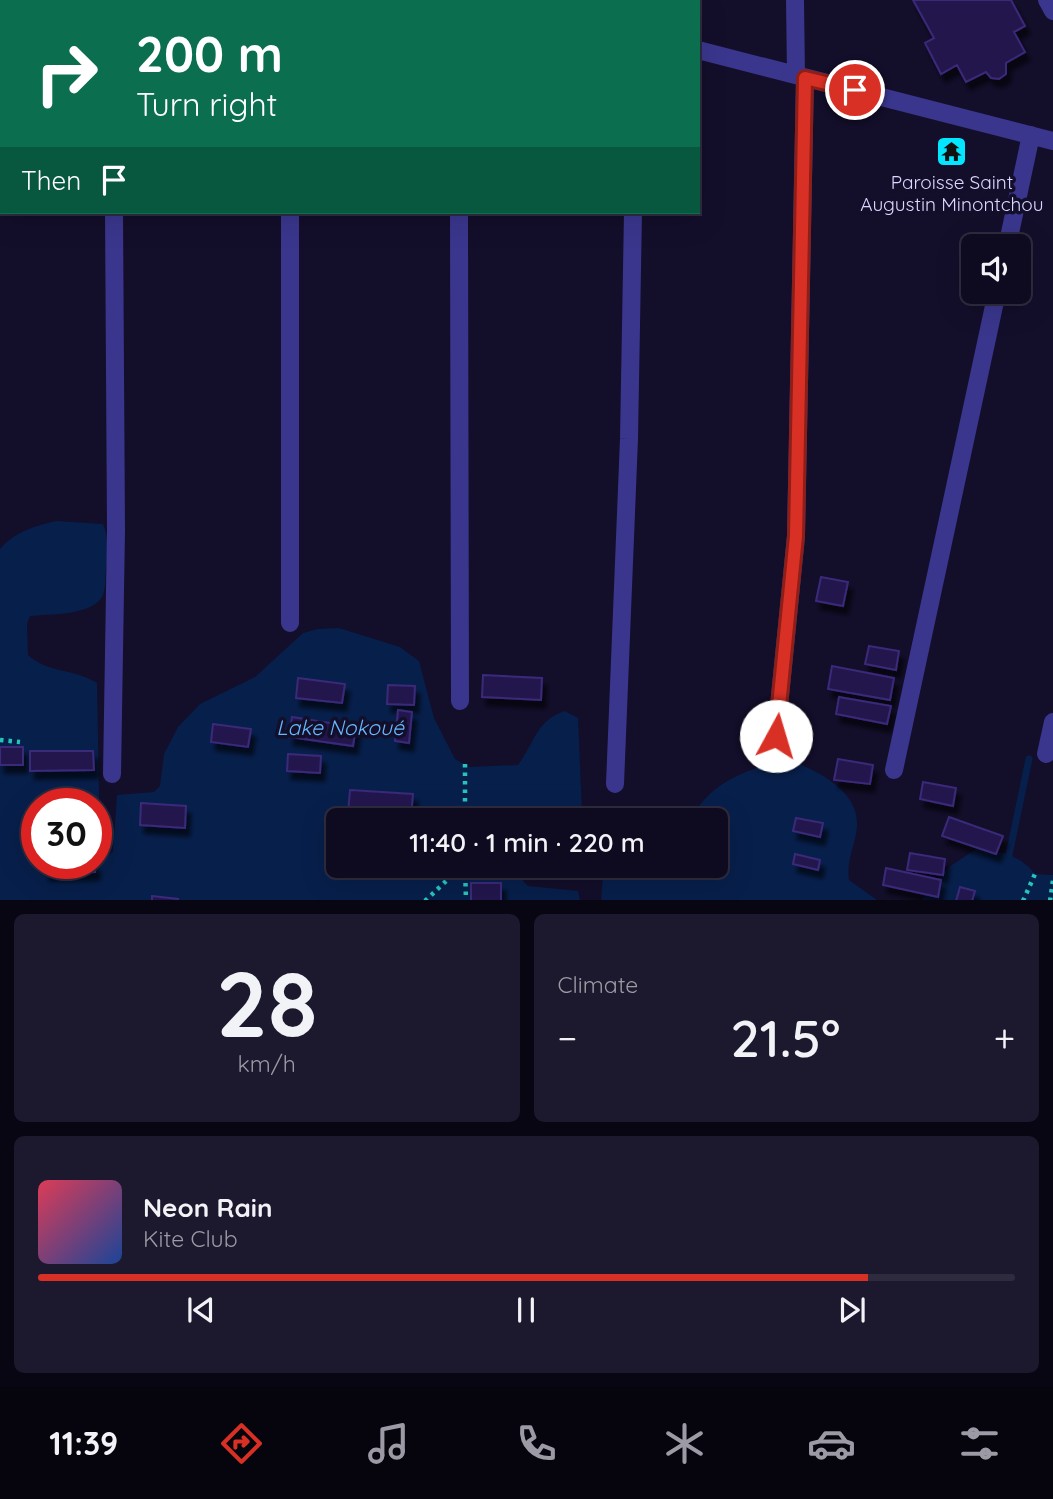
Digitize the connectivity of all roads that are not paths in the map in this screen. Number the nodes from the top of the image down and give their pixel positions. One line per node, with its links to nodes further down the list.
1 (795, 0): 5 (street)
2 (1047, 0): 3 (street)
3 (1053, 11)
4 (700, 51): 5 (street)
5 (800, 76): 6 (street); 17 (street)
6 (1031, 135): 7 (street); 12 (street)
7 (1053, 141)
8 (114, 214): 20 (street)
9 (290, 214): 14 (street)
10 (459, 214): 15 (street)
11 (633, 214): 21 (street)
12 (1010, 234)
13 (994, 304): 19 (street)
14 (290, 623)
15 (460, 701)
16 (1053, 722): 18 (street)
17 (776, 736)
18 (1046, 754)
19 (894, 770)
20 (112, 774)
21 (615, 783)

